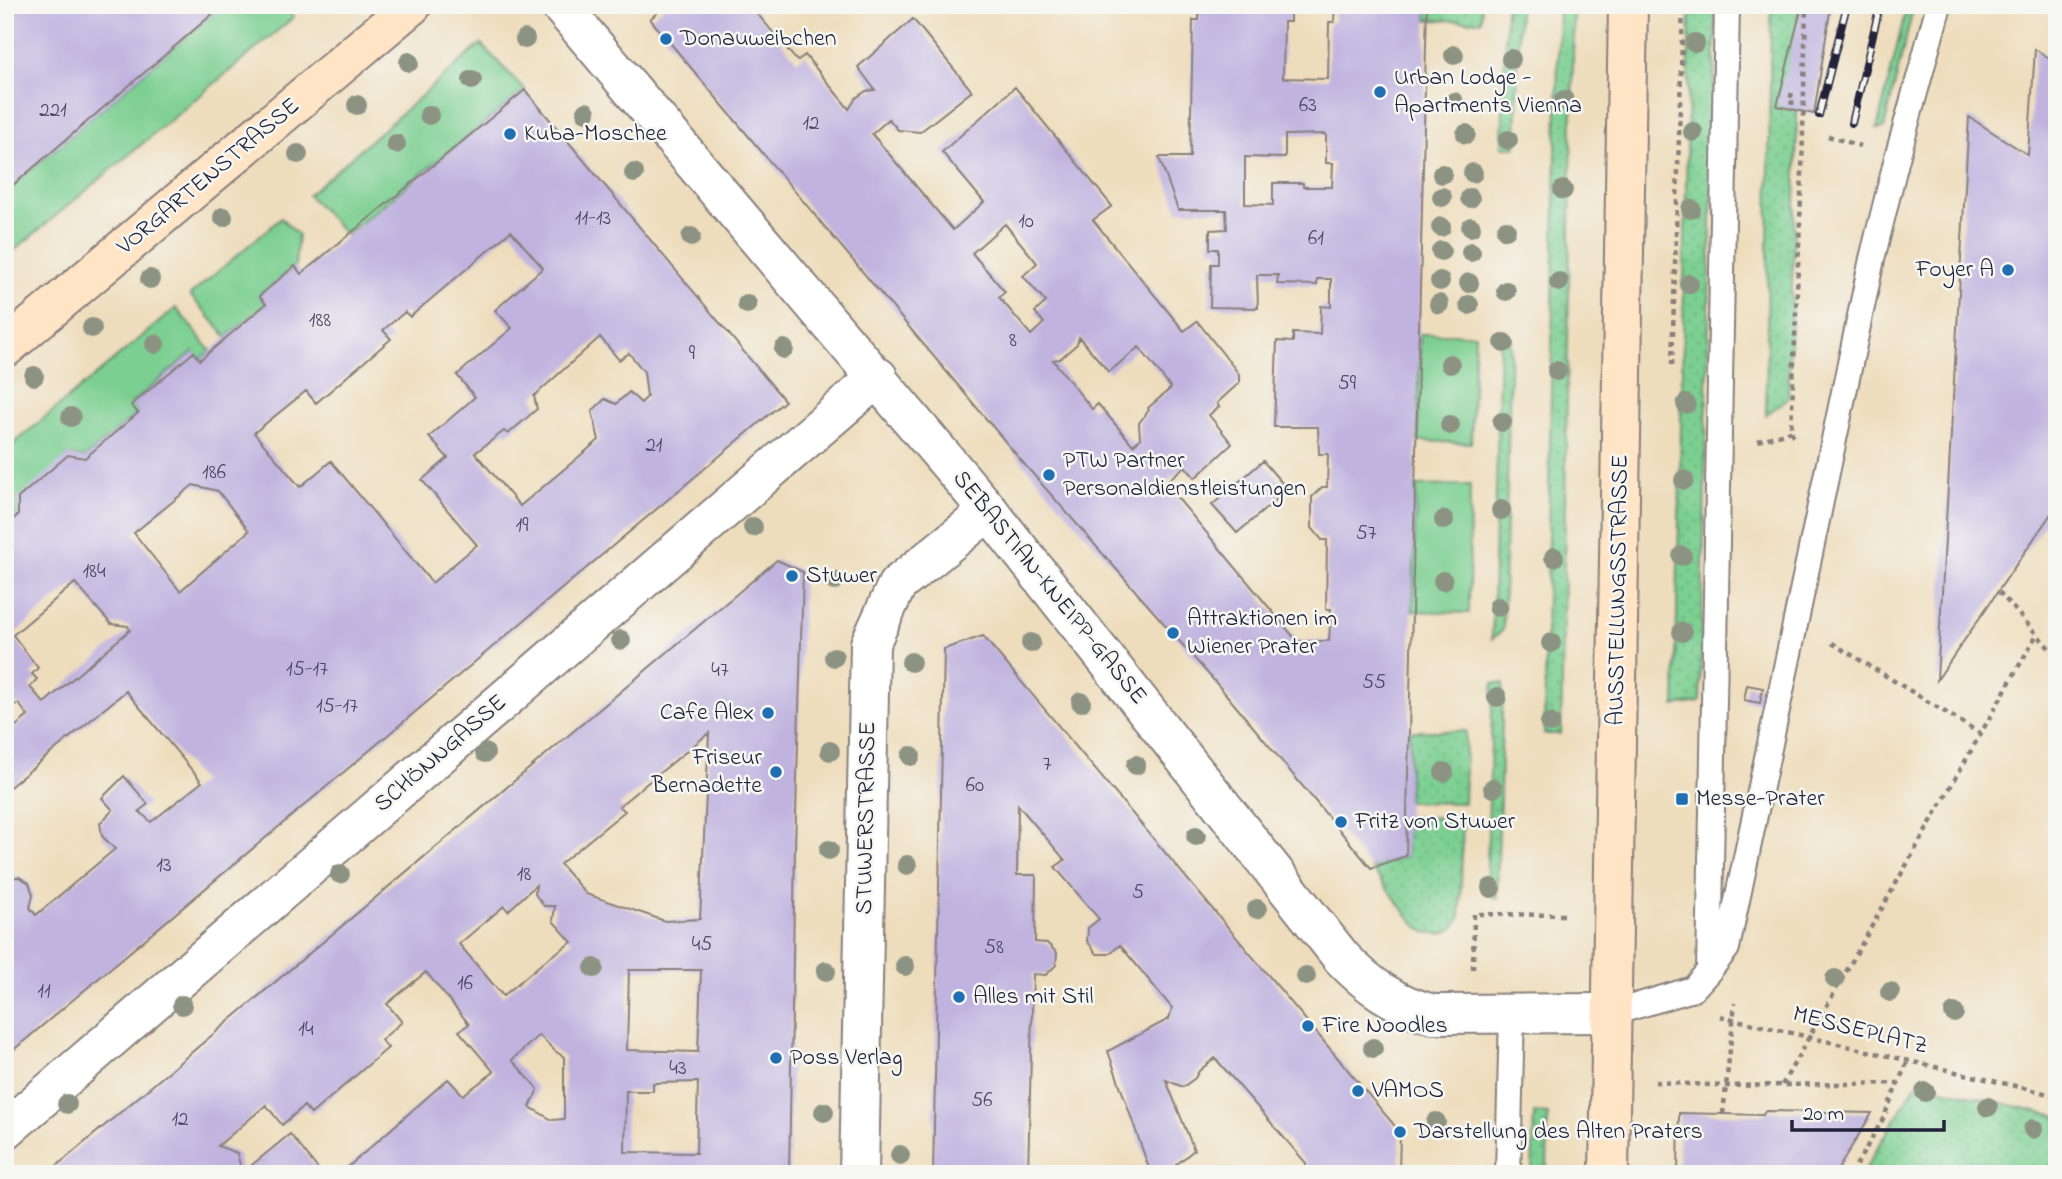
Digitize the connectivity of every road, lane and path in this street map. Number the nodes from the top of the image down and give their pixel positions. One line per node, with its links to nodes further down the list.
1 (412, 5): 11 (main road, VORGARTENSTRASSE)
2 (560, 5): 12 (street, SEBASTIAN-KNEIPP-GASSE)
3 (1628, 5): 22 (main road, AUSSTELLUNGSSTRASSE)
4 (1727, 5): 20 (lane)
5 (1805, 5): 13 (path)
6 (1939, 5): 16 (lane)
7 (1792, 93): 8 (path)
8 (1799, 104)
9 (1828, 136): 10 (path)
10 (1862, 146)
11 (5, 348)
12 (878, 377): 14 (street, SEBASTIAN-KNEIPP-GASSE); 33 (street, SCHÖNNGASSE)
13 (1791, 431)
14 (989, 511): 21 (street, SEBASTIAN-KNEIPP-GASSE); 34 (street, STUWERSTRASSE)
15 (1999, 592): 17 (path)
16 (1796, 620): 19 (path); 20 (lane)
17 (2037, 634): 18 (path); 19 (path)
18 (2057, 657)
19 (1980, 734): 25 (path)
20 (1709, 971): 22 (lane)
21 (1512, 1012): 22 (street, SEBASTIAN-KNEIPP-GASSE); 35 (lane)
22 (1613, 1013): 36 (main road, AUSSTELLUNGSSTRASSE)
23 (1719, 1016): 24 (path, MESSEPLATZ)
24 (1733, 1019): 25 (path, MESSEPLATZ); 30 (path)
25 (1809, 1037): 26 (path, MESSEPLATZ); 29 (path)
26 (1908, 1061): 28 (path); 31 (path, MESSEPLATZ)
27 (1652, 1082): 30 (path)
28 (1898, 1083): 29 (path); 37 (path)
29 (1782, 1085): 30 (path)
30 (1726, 1086): 32 (path)
31 (2057, 1096)
32 (1723, 1114)
33 (5, 1130)
34 (859, 1174)
35 (1508, 1174)
36 (1609, 1174)
37 (1851, 1174)

